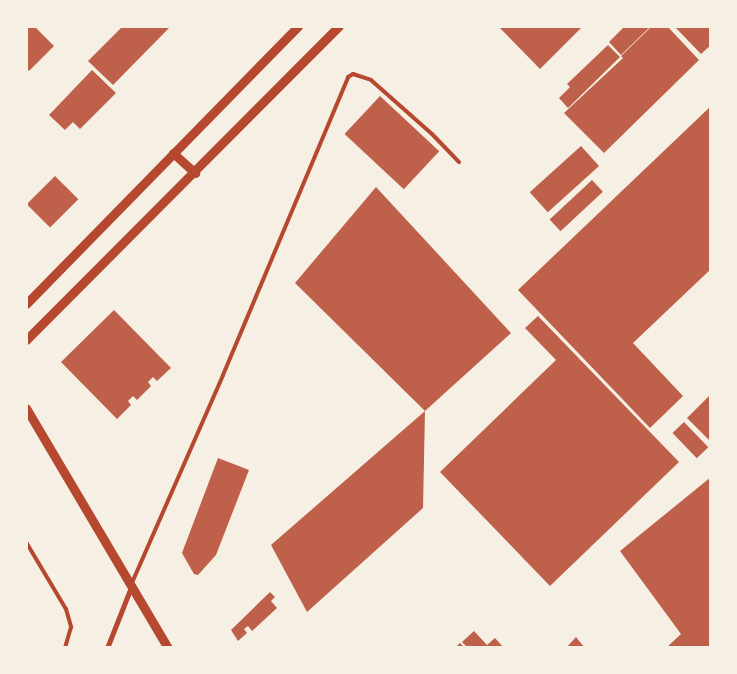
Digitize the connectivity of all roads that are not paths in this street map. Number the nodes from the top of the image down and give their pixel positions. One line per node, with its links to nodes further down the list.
1 (298, 26): 3 (street)
2 (339, 26): 5 (street)
3 (173, 153): 5 (street); 6 (street)
4 (459, 162): 10 (lane)
5 (195, 173): 7 (street)
6 (26, 304)
7 (26, 340)
8 (26, 408): 10 (street)
9 (26, 542): 11 (lane)
10 (131, 587): 12 (street); 13 (street)
11 (65, 648)
12 (107, 648)
13 (168, 648)

